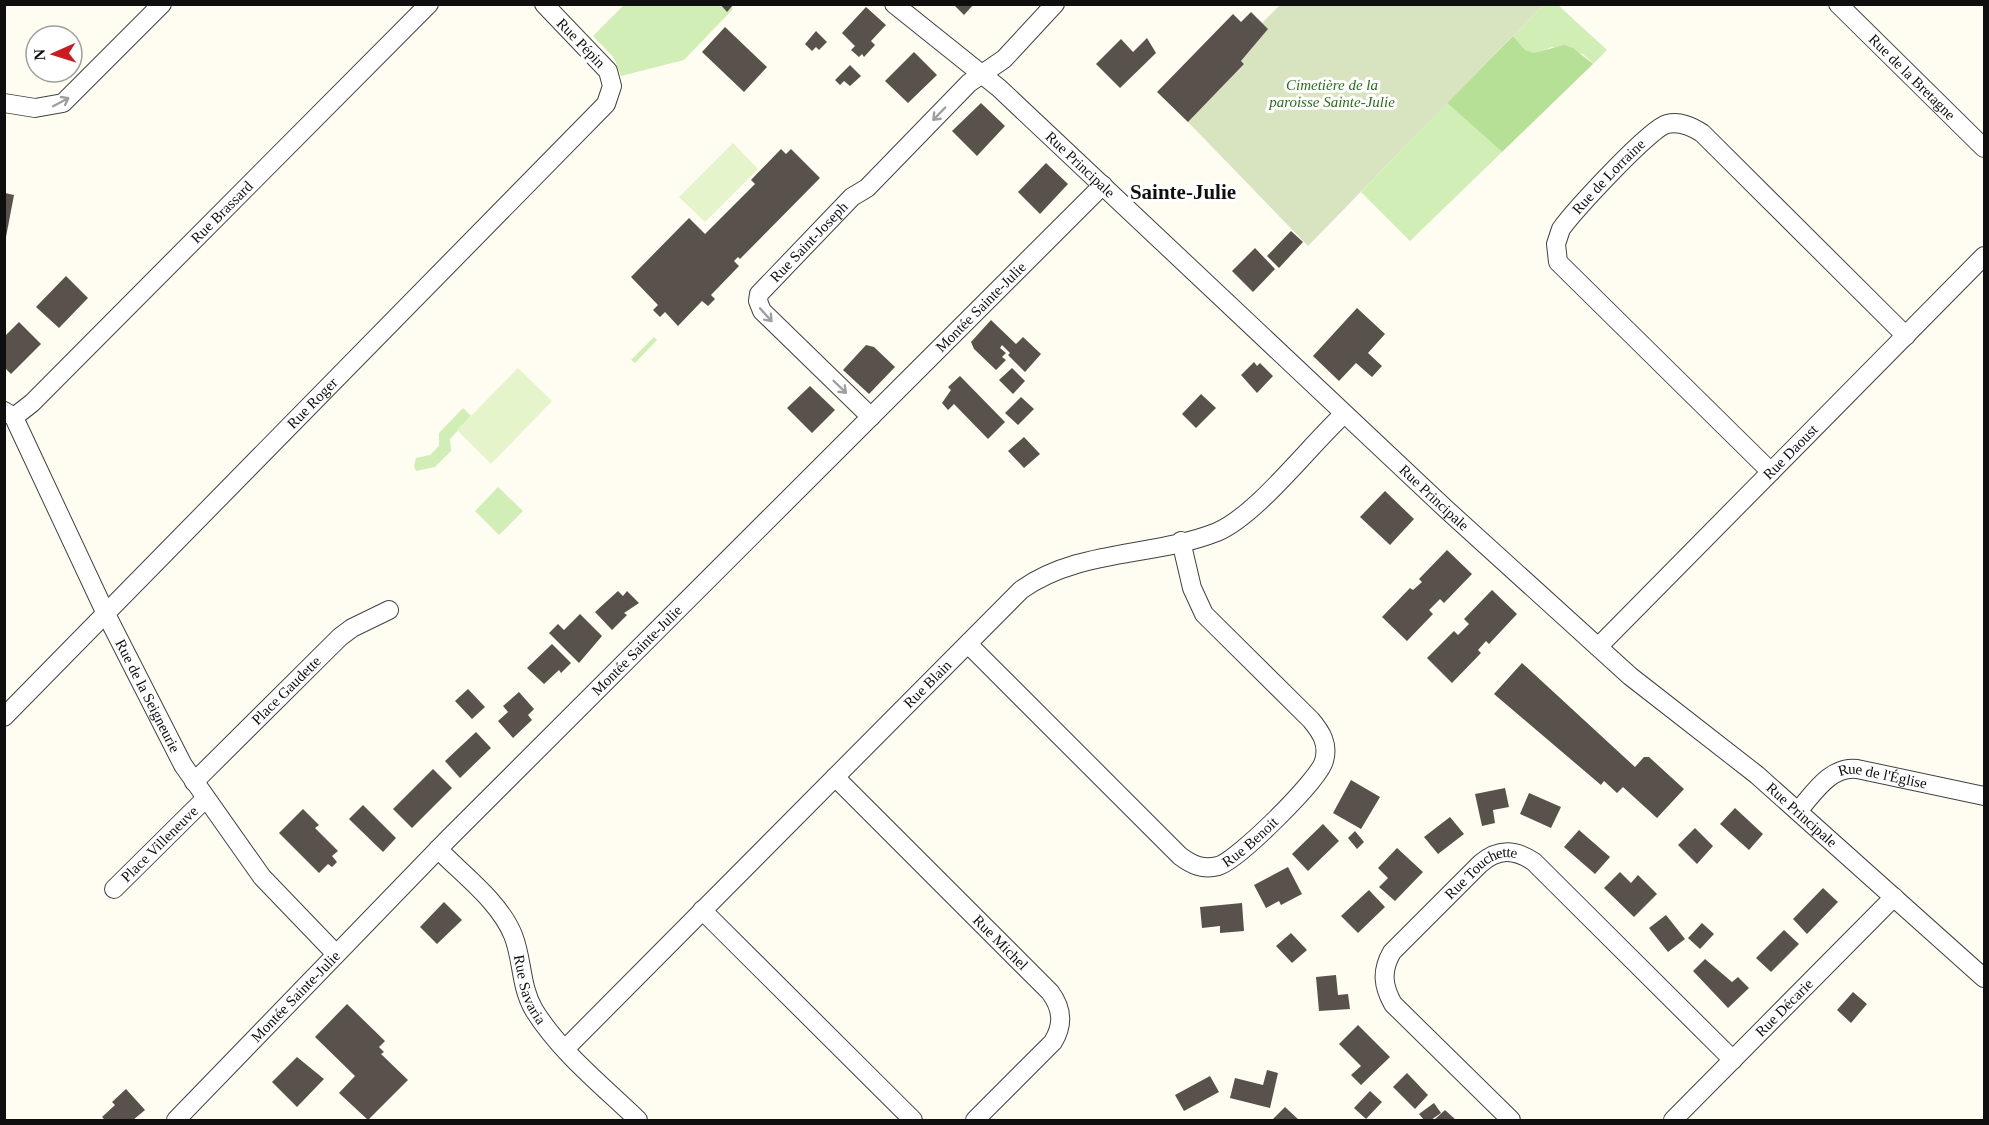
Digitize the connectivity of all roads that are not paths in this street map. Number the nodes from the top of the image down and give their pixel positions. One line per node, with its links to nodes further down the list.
1 (162, 4): 9 (street, one-way to 1)
2 (429, 4): 14 (street, Rue Brassard)
3 (543, 4): 8 (street, Rue Pépin)
4 (894, 4): 7 (street, Rue Principale)
5 (1055, 4): 7 (street)
6 (1838, 4): 10 (street, Rue de la Bretagne)
7 (982, 75): 11 (street, Rue Principale); 16 (street, Rue Saint-Joseph, one-way to 16)
8 (612, 86): 20 (street, Rue Roger)
9 (4, 103)
10 (1984, 148)
11 (1103, 185): 15 (street, Rue Principale); 16 (street, Montée Sainte-Julie)
12 (1984, 256): 13 (street, Rue Daoust)
13 (1906, 336): 17 (street, Rue Daoust); 17 (street, Rue de Lorraine)
14 (9, 414): 20 (street, Rue de la Seigneurie)
15 (1344, 414): 18 (street, Rue Blain); 22 (street, Rue Principale)
16 (871, 417): 29 (street, Montée Sainte-Julie)
17 (1771, 472): 22 (street, Rue Daoust)
18 (1181, 541): 21 (street, Rue Blain); 21 (street, Rue Benoit)
19 (389, 610): 25 (street, Place Gaudette)
20 (106, 614): 23 (street, Rue Roger); 25 (street, Rue de la Seigneurie)
21 (968, 644): 24 (street, Rue Blain)
22 (1598, 647): 28 (street, Rue Principale)
23 (4, 717)
24 (835, 777): 32 (street, Rue Blain); 40 (street, Rue Michel)
25 (194, 782): 27 (street, Rue de la Seigneurie)
26 (1984, 796): 28 (street, Rue de l'Église)
27 (205, 800): 30 (street, Place Villeneuve); 33 (street, Rue de la Seigneurie)
28 (1798, 811): 31 (street, Rue Principale)
29 (438, 849): 33 (street, Montée Sainte-Julie); 35 (street, Rue Savaria)
30 (114, 889)
31 (1894, 897): 34 (street, Rue Principale); 36 (street, Rue Décarie)
32 (702, 910): 35 (street, Rue Blain); 39 (street)
33 (336, 954): 37 (street, Montée Sainte-Julie)
34 (1984, 978)
35 (566, 1048): 38 (street, Rue Savaria)
36 (1733, 1060): 41 (street, Rue Touchette); 42 (street, Rue Décarie)
37 (176, 1120)
38 (638, 1120)
39 (913, 1120)
40 (975, 1120)
41 (1511, 1120)
42 (1673, 1120)

